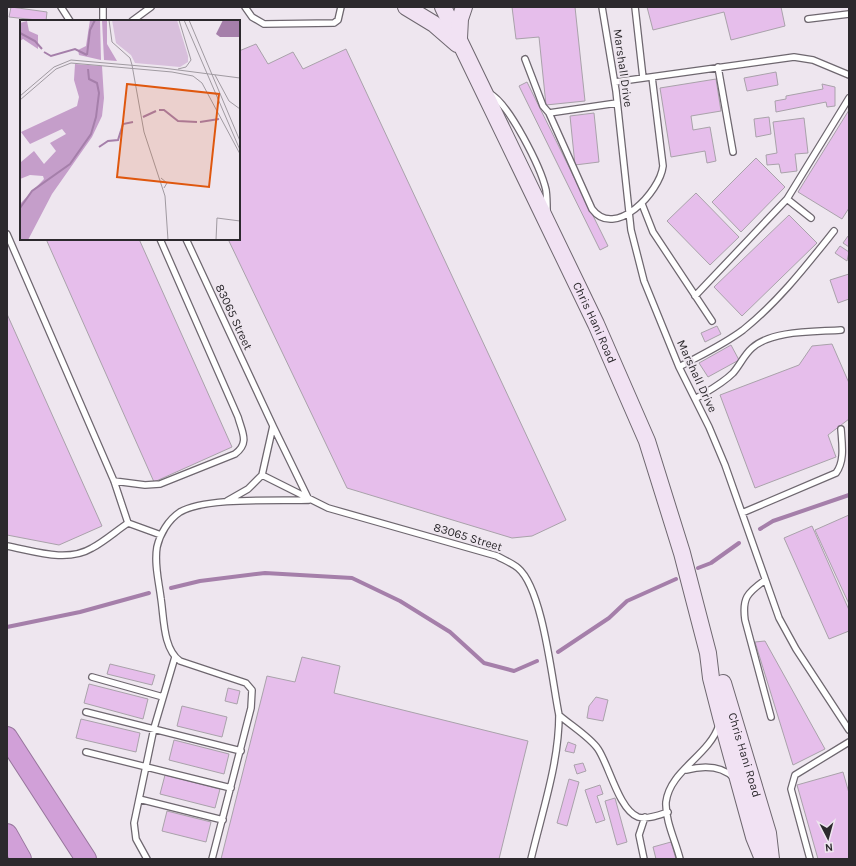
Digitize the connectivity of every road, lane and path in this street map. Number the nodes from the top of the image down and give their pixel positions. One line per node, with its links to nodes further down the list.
1 (61, 7): 13 (lane)
2 (103, 7): 14 (lane)
3 (151, 7): 15 (lane)
4 (245, 7): 5 (lane)
5 (342, 7)
6 (406, 7): 16 (main road)
7 (443, 7): 16 (main road, Chris Hani Road)
8 (464, 7): 16 (main road)
9 (602, 7): 22 (lane, Marshall Drive)
10 (635, 7): 21 (lane)
11 (849, 14): 12 (lane)
12 (808, 19)
13 (69, 20)
14 (103, 20)
15 (133, 20)
16 (462, 47): 51 (main road, Chris Hani Road)
17 (525, 60): 25 (lane)
18 (718, 67): 19 (lane); 20 (lane); 26 (lane)
19 (849, 75)
20 (652, 77): 21 (lane); 28 (lane)
21 (643, 78): 22 (lane)
22 (614, 82): 24 (lane, Marshall Drive)
23 (849, 98): 27 (lane)
24 (617, 103): 25 (lane); 29 (lane, Marshall Drive)
25 (549, 113): 29 (lane)
26 (733, 152)
27 (787, 199): 30 (lane); 35 (lane)
28 (642, 204): 29 (lane); 35 (lane)
29 (628, 214): 38 (lane, Marshall Drive)
30 (811, 218)
31 (834, 231): 38 (lane)
32 (7, 234): 43 (lane)
33 (160, 240): 43 (lane)
34 (186, 240): 40 (lane, 83065 Street)
35 (695, 296): 36 (lane)
36 (712, 321)
37 (841, 330): 39 (lane)
38 (679, 366): 39 (lane, Marshall Drive)
39 (695, 399): 46 (lane, Marshall Drive)
40 (273, 426): 42 (lane); 44 (lane, 83065 Street)
41 (841, 429): 46 (lane)
42 (262, 475): 44 (lane, 83065 Street); 45 (lane, 83065 Street)
43 (114, 481): 47 (lane)
44 (309, 500): 45 (lane, 83065 Street); 56 (lane, 83065 Street)
45 (225, 503): 48 (lane, 83065 Street)
46 (742, 513): 50 (lane, Marshall Drive)
47 (128, 523): 48 (lane); 49 (lane)
48 (161, 535): 52 (lane, 83065 Street)
49 (7, 546)
50 (765, 580): 58 (lane); 60 (lane, Marshall Drive)
51 (708, 653): 57 (main road, Chris Hani Road); 82 (main road, Chris Hani Road)
52 (175, 657): 54 (lane); 63 (lane)
53 (92, 677): 54 (lane)
54 (163, 697): 59 (lane)
55 (86, 712): 59 (lane)
56 (559, 715): 71 (lane); 78 (lane, 83065 Street)
57 (721, 717): 66 (lane); 67 (main road, Chris Hani Road)
58 (771, 717)
59 (154, 728): 63 (lane); 65 (lane)
60 (849, 730)
61 (7, 736): 75 (highway)
62 (849, 742): 83 (lane)
63 (241, 751): 68 (lane)
64 (86, 752): 65 (lane)
65 (146, 766): 68 (lane); 69 (lane)
66 (685, 770): 67 (lane); 70 (lane)
67 (740, 783): 81 (main road, Chris Hani Road)
68 (231, 788): 72 (lane)
69 (139, 799): 72 (lane); 76 (lane)
70 (668, 812): 71 (lane); 80 (lane)
71 (645, 817): 79 (lane)
72 (223, 820): 77 (lane)
73 (7, 834): 74 (highway)
74 (21, 859)
75 (86, 859)
76 (147, 859)
77 (212, 859)
78 (532, 859)
79 (644, 859)
80 (680, 859)
81 (763, 859)
82 (771, 859)
83 (810, 859)

